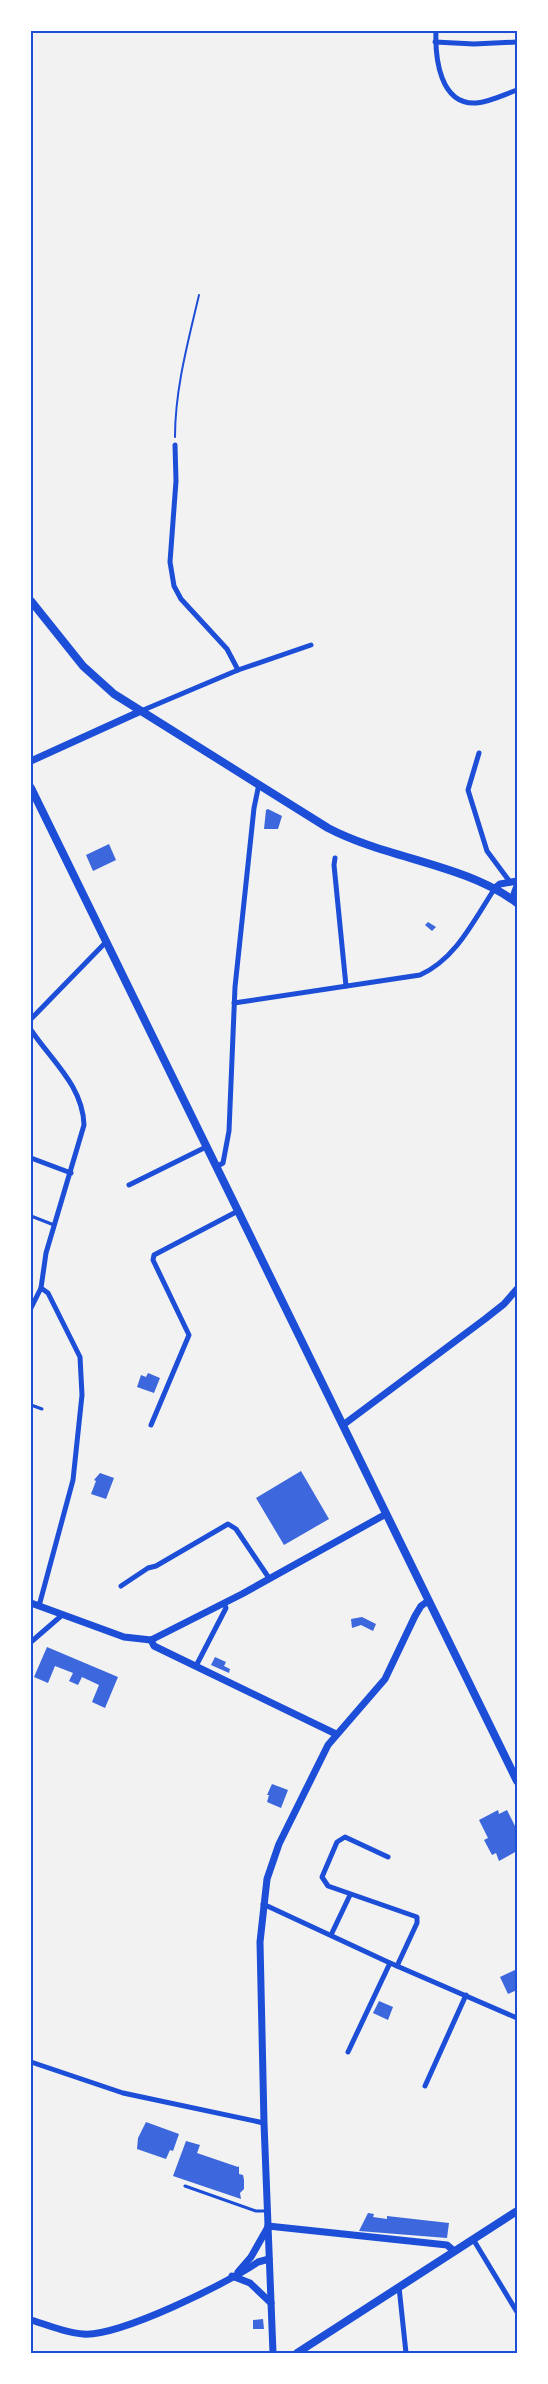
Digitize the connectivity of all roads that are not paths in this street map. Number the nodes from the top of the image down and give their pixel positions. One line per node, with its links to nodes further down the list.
1 (436, 31): 2 (street)
2 (435, 42): 3 (street); 4 (street)
3 (517, 42)
4 (517, 90)
5 (175, 445): 8 (street)
6 (31, 601): 9 (main road)
7 (311, 645): 8 (street)
8 (238, 670): 9 (street)
9 (141, 711): 11 (street); 12 (main road)
10 (479, 753): 15 (street)
11 (31, 761)
12 (259, 784): 17 (main road); 21 (street)
13 (31, 788): 19 (main road)
14 (335, 858): 20 (street)
15 (513, 882): 17 (street)
16 (517, 886): 18 (street)
17 (495, 888): 18 (main road); 20 (street)
18 (517, 902)
19 (106, 942): 22 (street); 24 (main road)
20 (346, 986): 21 (street)
21 (234, 1003): 26 (street)
22 (31, 1019)
23 (31, 1030): 27 (street)
24 (206, 1148): 26 (main road); 28 (street)
25 (31, 1158): 27 (street)
26 (216, 1166): 29 (main road)
27 (71, 1173): 31 (street)
28 (129, 1185)
29 (238, 1211): 37 (street); 38 (main road)
30 (31, 1216): 31 (lane)
31 (55, 1225): 32 (street)
32 (41, 1288): 34 (street); 45 (street)
33 (517, 1289): 38 (street)
34 (31, 1308)
35 (31, 1405): 36 (lane)
36 (42, 1409)
37 (151, 1425)
38 (342, 1425): 39 (main road)
39 (386, 1514): 40 (street); 42 (main road)
40 (269, 1578): 41 (street); 44 (street)
41 (121, 1586)
42 (428, 1601): 50 (street); 51 (main road)
43 (31, 1603): 45 (street)
44 (224, 1603): 47 (street); 49 (street)
45 (39, 1606): 46 (street)
46 (61, 1616): 47 (street); 48 (street)
47 (151, 1640): 49 (street)
48 (31, 1642)
49 (196, 1666): 50 (street)
50 (336, 1734): 54 (street)
51 (517, 1781)
52 (388, 1857): 53 (street)
53 (350, 1895): 55 (street); 57 (street)
54 (263, 1904): 55 (street); 63 (street)
55 (331, 1935): 56 (street)
56 (390, 1963): 57 (street); 60 (street)
57 (397, 1966): 58 (street)
58 (466, 1995): 59 (street); 62 (street)
59 (517, 2018)
60 (348, 2052)
61 (31, 2062): 63 (street)
62 (425, 2086)
63 (264, 2123): 65 (street)
64 (185, 2186): 65 (lane)
65 (268, 2211): 67 (street)
66 (517, 2212): 68 (main road)
67 (268, 2226): 69 (street); 70 (street); 71 (street)
68 (473, 2239): 69 (main road); 74 (street)
69 (454, 2251): 72 (main road)
70 (269, 2259): 71 (street); 73 (street)
71 (234, 2275): 73 (street); 75 (street)
72 (398, 2287): 77 (main road); 78 (street)
73 (271, 2303): 76 (street)
74 (517, 2312)
75 (31, 2320)
76 (273, 2353)
77 (298, 2353)
78 (406, 2353)

